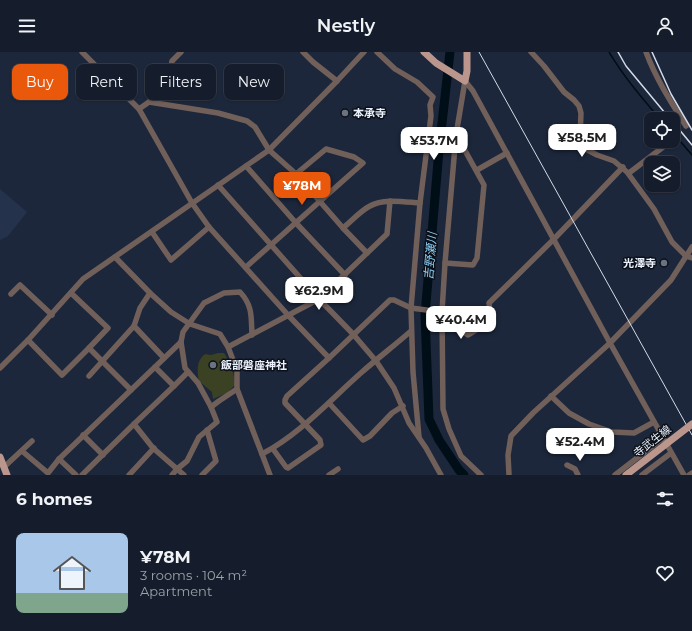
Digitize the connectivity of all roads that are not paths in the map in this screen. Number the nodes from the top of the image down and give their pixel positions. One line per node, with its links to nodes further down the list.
1 (82, 52): 13 (street)
2 (181, 52): 12 (street)
3 (303, 52): 11 (street)
4 (364, 52): 11 (street)
5 (377, 52): 28 (street)
6 (424, 52): 10 (main road)
7 (467, 52): 10 (main road)
8 (531, 52): 20 (street)
9 (646, 52): 14 (street)
10 (462, 79): 15 (street); 18 (street)
11 (337, 81): 17 (street)
12 (149, 102): 13 (street); 17 (street)
13 (139, 109): 27 (street)
14 (686, 126)
15 (456, 135): 21 (street); 39 (street)
16 (662, 148): 22 (street)
17 (269, 150): 19 (street); 23 (street)
18 (507, 153): 21 (street); 33 (street)
19 (246, 166): 24 (street); 29 (street)
20 (623, 167): 22 (street); 33 (street)
21 (477, 170): 39 (street)
22 (628, 173): 38 (street)
23 (296, 174): 25 (street); 25 (street)
24 (218, 185): 27 (street); 34 (street)
25 (320, 201): 29 (street); 31 (street)
26 (390, 201): 28 (street); 31 (street); 36 (street)
27 (192, 203): 30 (street); 32 (street)
28 (420, 203): 46 (street)
29 (296, 223): 34 (street); 41 (street)
30 (209, 227): 32 (street); 40 (street)
31 (343, 228): 36 (street)
32 (152, 232): 37 (street)
33 (554, 239): 47 (street); 57 (street)
34 (271, 245): 40 (street); 45 (street)
35 (692, 247): 38 (street)
36 (367, 253): 41 (street)
37 (116, 257): 42 (street); 43 (street)
38 (689, 257): 57 (street)
39 (445, 263): 47 (street)
40 (246, 267): 49 (street)
41 (345, 275): 45 (street)
42 (71, 293): 48 (street); 59 (street)
43 (150, 293): 50 (street); 51 (street)
44 (11, 294): 48 (street)
45 (319, 300): 49 (street); 53 (street)
46 (411, 308): 47 (street); 52 (street); 53 (street)
47 (442, 314): 107 (street)
48 (52, 315): 55 (street)
49 (288, 315): 54 (street); 61 (street)
50 (190, 324): 54 (street); 56 (street); 58 (street)
51 (134, 326): 60 (street); 62 (street)
52 (411, 331): 63 (street); 81 (street)
53 (353, 334): 61 (street); 63 (street)
54 (252, 335): 58 (street)
55 (28, 340): 59 (street); 65 (street)
56 (181, 342): 60 (street); 66 (street)
57 (610, 343): 71 (street); 75 (street)
58 (228, 347): 70 (street)
59 (89, 348): 62 (street)
60 (164, 358): 64 (street)
61 (329, 358): 77 (street)
62 (102, 361): 67 (street); 69 (street)
63 (376, 361): 72 (street); 73 (street)
64 (155, 367): 68 (street); 69 (street)
65 (0, 368)
66 (188, 372): 68 (street); 74 (street)
67 (88, 376)
68 (174, 386): 76 (street)
69 (131, 390): 80 (street)
70 (237, 390): 74 (street); 88 (street)
71 (551, 396): 75 (street); 108 (street)
72 (329, 403): 73 (street); 77 (street)
73 (402, 406): 81 (street)
74 (211, 407): 79 (street)
75 (654, 422): 82 (street)
76 (134, 424): 84 (street); 89 (street)
77 (305, 424): 85 (street); 85 (street)
78 (692, 424): 111 (main road, 寺武生線, bridge)
79 (207, 430): 94 (street); 103 (street)
80 (83, 436): 89 (street); 91 (street)
81 (419, 437): 106 (street)
82 (663, 438): 87 (street); 110 (street)
83 (32, 441): 86 (street)
84 (154, 448): 94 (street); 100 (street)
85 (273, 449): 88 (street)
86 (22, 451): 91 (street); 93 (street)
87 (671, 453): 112 (street); 113 (street)
88 (262, 454): 104 (street)
89 (102, 455): 99 (street)
90 (0, 457): 93 (main road)
91 (59, 459): 98 (street)
92 (567, 465): 109 (street)
93 (4, 467): 97 (main road)
94 (177, 469): 101 (street); 102 (street)
95 (338, 469): 105 (street)
96 (692, 473): 114 (street)
97 (7, 475)
98 (76, 475)
99 (82, 475)
100 (129, 475)
101 (172, 475)
102 (184, 475)
103 (202, 475)
104 (270, 475)
105 (329, 475)
106 (441, 475)
107 (481, 475)
108 (509, 475)
109 (578, 475)
110 (615, 475)
111 (626, 475)
112 (642, 475)
113 (684, 475)
114 (688, 475)

